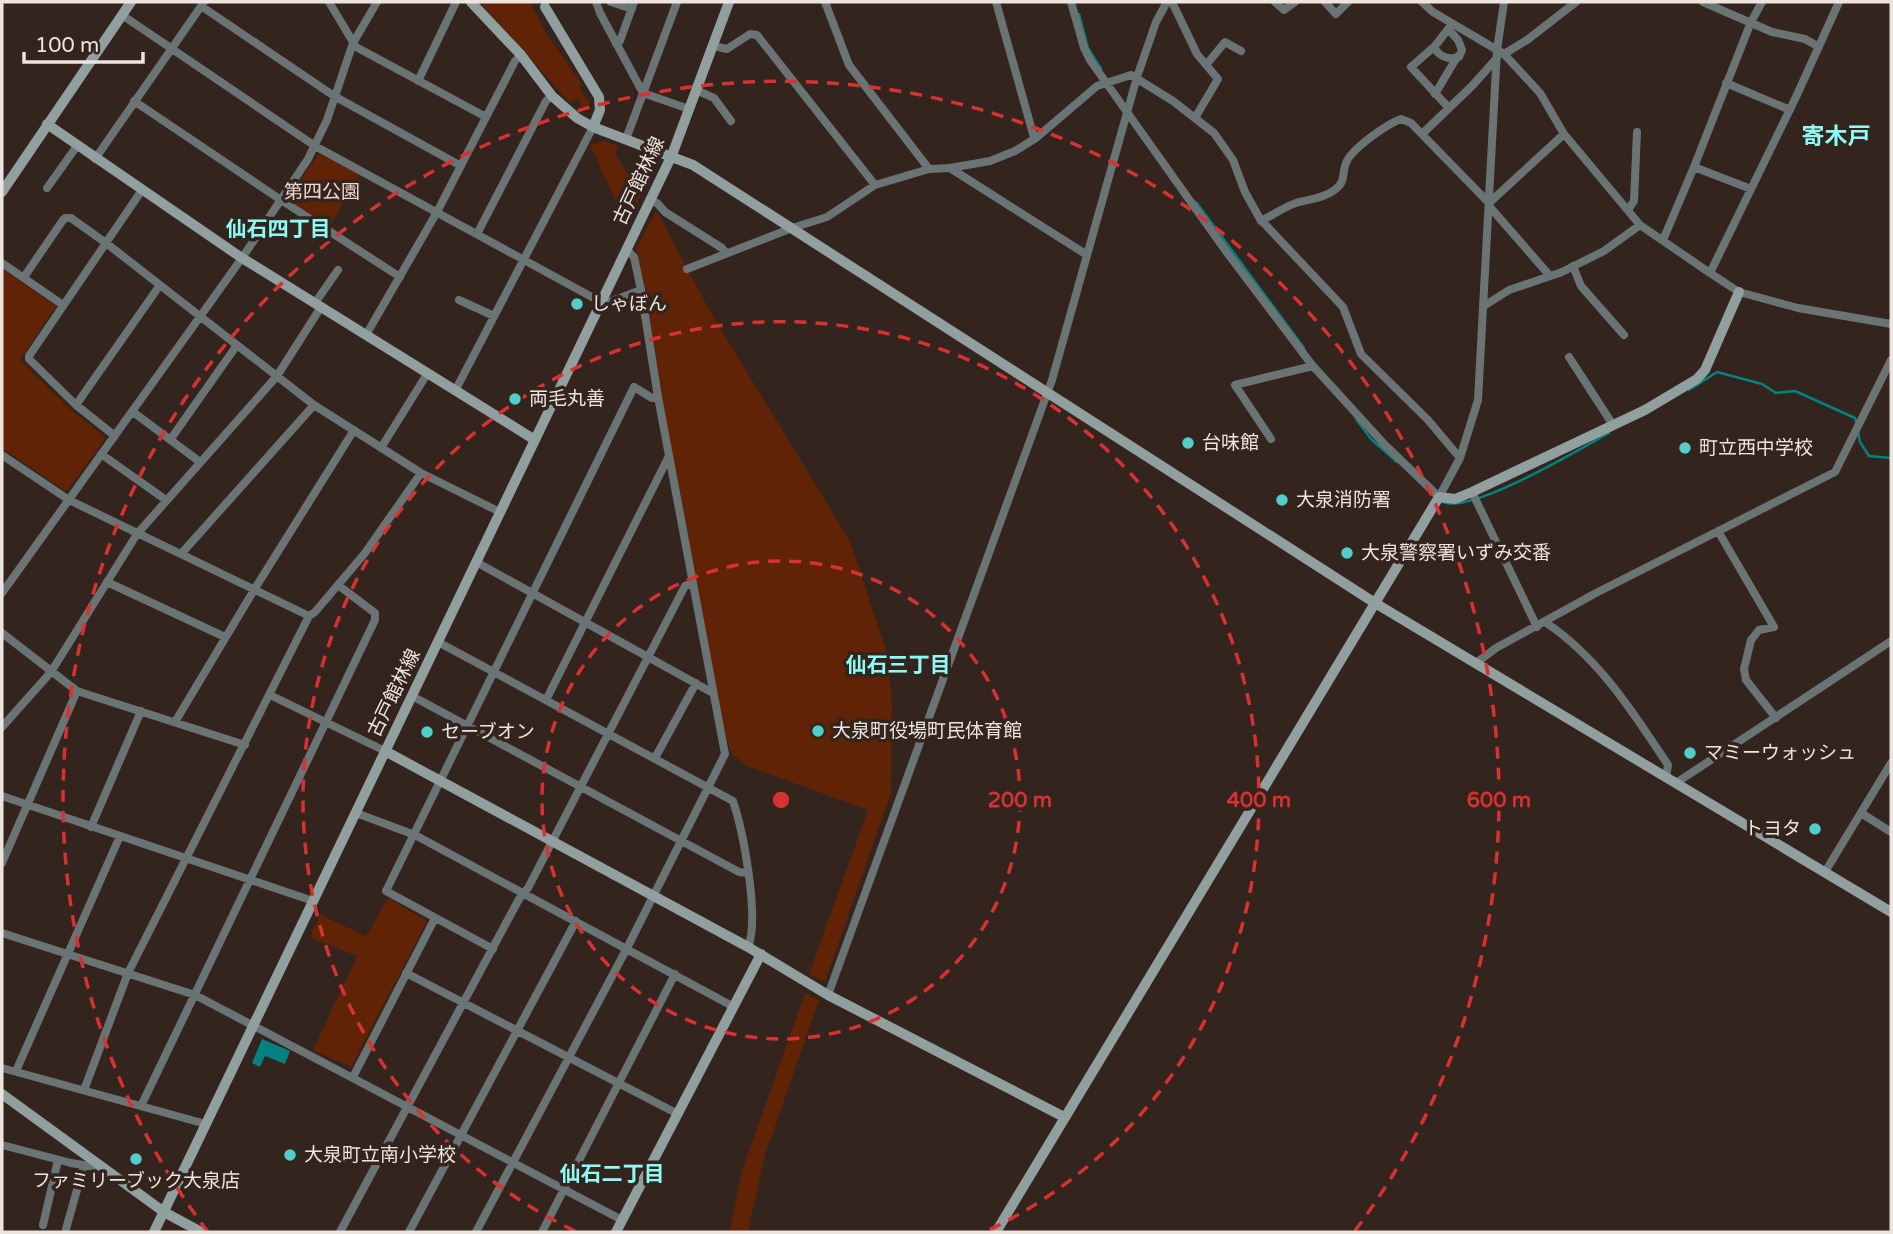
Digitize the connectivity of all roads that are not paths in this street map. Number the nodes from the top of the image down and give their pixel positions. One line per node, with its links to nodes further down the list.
1 (131, 2): 27 (street)
2 (329, 2): 30 (street)
3 (377, 2): 30 (street)
4 (456, 2): 42 (street)
5 (471, 2): 38 (street)
6 (596, 2): 31 (street)
7 (611, 2): 26 (street)
8 (677, 2): 46 (street)
9 (729, 2): 32 (street, 古戸館林線)
10 (825, 2): 72 (street)
11 (996, 2): 63 (street)
12 (1071, 2): 43 (street)
13 (1170, 2): 40 (street); 41 (street)
14 (1275, 2): 15 (street)
15 (1295, 2)
16 (1325, 2): 17 (street)
17 (1348, 2)
18 (1422, 2): 29 (street)
19 (1504, 2): 37 (street)
20 (1576, 2): 37 (street)
21 (1703, 2): 28 (street)
22 (1762, 2): 28 (street)
23 (1839, 2): 34 (street)
24 (202, 4): 35 (street); 48 (street)
25 (545, 4): 59 (street)
26 (633, 5): 31 (street)
27 (122, 15): 35 (street); 58 (street)
28 (1751, 22): 34 (street); 44 (street)
29 (1450, 26): 33 (street); 37 (street); 39 (street)
30 (353, 43): 42 (street); 48 (street)
31 (616, 44): 46 (street)
32 (713, 46): 45 (street, 古戸館林線); 73 (street)
33 (1434, 47): 39 (street); 47 (street)
34 (1819, 47): 53 (street)
35 (171, 48): 50 (street); 66 (street)
36 (1241, 51): 40 (street)
37 (1499, 54): 51 (street); 62 (street); 80 (street)
38 (521, 55): 49 (street); 55 (street)
39 (1457, 57): 47 (street)
40 (1206, 65): 56 (street)
41 (1138, 77): 43 (street); 54 (street); 56 (street)
42 (418, 81): 55 (street)
43 (1105, 83): 54 (street); 63 (street)
44 (1726, 83): 53 (street); 70 (street)
45 (696, 90): 52 (street, 古戸館林線); 57 (street)
46 (643, 93): 52 (street); 64 (street)
47 (1435, 94): 51 (street)
48 (334, 96): 66 (street); 69 (street)
49 (552, 96): 59 (street); 86 (street)
50 (134, 101): 68 (street); 78 (street)
51 (1449, 108): 61 (street)
52 (689, 109): 67 (street, 古戸館林線)
53 (1790, 110): 75 (street)
54 (1128, 112): 91 (street); 118 (street)
55 (486, 117): 69 (street)
56 (1195, 118): 83 (street)
57 (731, 121)
58 (47, 124): 65 (street); 77 (street)
59 (593, 127): 64 (street); 93 (street)
60 (1637, 132): 81 (street)
61 (1422, 134): 80 (street); 83 (street)
62 (1564, 134): 80 (street); 81 (street)
63 (1036, 138): 71 (street)
64 (626, 139): 67 (street)
65 (77, 146): 68 (street); 74 (street)
66 (315, 146): 78 (street); 82 (street)
67 (671, 155): 79 (street, 古戸館林線); 85 (street)
68 (95, 159): 76 (street)
69 (461, 166): 82 (street)
70 (1694, 167): 75 (street); 87 (street)
71 (950, 168): 72 (street); 91 (street)
72 (929, 169): 73 (street)
73 (875, 184): 85 (street)
74 (47, 188)
75 (1751, 189): 98 (street)
76 (142, 190): 88 (street); 92 (street)
77 (2, 192)
78 (281, 200): 92 (street); 101 (street)
79 (650, 200): 89 (street, 古戸館林線); 90 (street)
80 (1489, 204): 99 (street); 109 (street)
81 (1628, 210): 84 (street)
82 (437, 212): 86 (street); 101 (street)
83 (1261, 221): 137 (street)
84 (1640, 225): 87 (street); 95 (street)
85 (792, 228): 90 (street); 122 (street)
86 (477, 234): 93 (street)
87 (1663, 240): 98 (street)
88 (106, 243): 100 (street); 102 (street); 107 (street)
89 (626, 249): 103 (street); 106 (street, 古戸館林線)
90 (726, 253): 96 (street)
91 (1087, 255): 122 (street)
92 (242, 258): 108 (street); 110 (street)
93 (524, 259): 106 (street); 111 (street)
94 (2, 263): 100 (street)
95 (1573, 266): 99 (street); 114 (street)
96 (687, 269)
97 (338, 270): 108 (street)
98 (1710, 273): 104 (street)
99 (1550, 276): 109 (street)
100 (24, 277): 107 (street)
101 (400, 277): 113 (street)
102 (160, 285): 110 (street); 124 (street)
103 (642, 290): 106 (street); 123 (street)
104 (1740, 292): 112 (street); 127 (street)
105 (459, 300): 111 (street)
106 (601, 302): 132 (street, 古戸館林線)
107 (63, 305): 124 (street)
108 (318, 305): 113 (street); 120 (street)
109 (1484, 306): 137 (street)
110 (200, 316): 115 (street); 126 (street)
111 (494, 316): 121 (street)
112 (1891, 324)
113 (366, 335): 119 (street)
114 (1623, 335)
115 (237, 345): 120 (street); 131 (street)
116 (1569, 357): 127 (street)
117 (1891, 360): 145 (street)
118 (1313, 366): 130 (street); 141 (street)
119 (426, 374): 121 (street); 133 (street)
120 (277, 376): 125 (street); 138 (street)
121 (454, 391): 132 (street)
122 (1048, 392): 155 (street); 219 (street)
123 (658, 397): 136 (street); 154 (street)
124 (76, 405): 129 (street)
125 (314, 405): 128 (street); 147 (street)
126 (132, 412): 129 (street); 131 (street)
127 (1613, 425): 140 (street)
128 (354, 430): 133 (street); 152 (street)
129 (115, 436): 134 (street)
130 (1271, 439)
131 (170, 440): 138 (street)
132 (535, 440): 144 (street, 古戸館林線)
133 (380, 448): 139 (street)
134 (102, 454): 142 (street); 143 (street)
135 (2, 455): 142 (street)
136 (669, 456): 150 (street); 157 (street)
137 (1460, 458): 141 (street)
138 (200, 462): 143 (street)
139 (421, 473): 144 (street); 151 (street)
140 (1472, 492): 141 (street); 158 (street)
141 (1439, 497): 155 (street)
142 (69, 500): 146 (street); 153 (street)
143 (166, 500): 146 (street)
144 (500, 512): 148 (street, 古戸館林線)
145 (1718, 531): 158 (street); 174 (street)
146 (137, 534): 147 (street); 149 (street)
147 (181, 554): 152 (street)
148 (476, 562): 154 (street); 162 (street, 古戸館林線)
149 (107, 582): 160 (street); 165 (street)
150 (692, 583): 163 (street); 169 (street)
151 (338, 585): 156 (street); 176 (street)
152 (254, 590): 156 (street); 160 (street)
153 (2, 593)
154 (532, 593): 157 (street); 166 (street)
155 (1375, 603): 164 (street); 234 (street)
156 (309, 616): 170 (street)
157 (585, 622): 163 (street); 172 (street)
158 (1541, 624): 164 (street); 184 (street)
159 (2, 633): 165 (street)
160 (225, 637): 175 (street)
161 (1891, 641): 174 (street)
162 (438, 642): 166 (street); 171 (street, 古戸館林線)
163 (648, 657): 167 (street); 179 (street)
164 (1476, 663): 184 (street)
165 (51, 672): 168 (street); 178 (street)
166 (493, 672): 172 (street); 177 (street)
167 (696, 683): 169 (street); 182 (street)
168 (77, 691): 173 (street); 189 (street)
169 (713, 693): 187 (street)
170 (270, 695): 176 (street); 180 (street)
171 (412, 696): 177 (street); 181 (street, 古戸館林線)
172 (546, 700): 179 (street)
173 (141, 711): 175 (street); 192 (street)
174 (1776, 718): 184 (street)
175 (175, 722): 180 (street)
176 (326, 723): 181 (street); 202 (street)
177 (468, 725): 185 (street); 186 (street)
178 (2, 727)
179 (608, 733): 182 (street); 186 (street)
180 (245, 745): 198 (street)
181 (385, 751): 185 (street); 190 (street, 古戸館林線)
182 (655, 758): 187 (street)
183 (1891, 763): 191 (street)
184 (1671, 780): 200 (street)
185 (441, 781): 194 (street); 196 (street)
186 (580, 786): 196 (street); 197 (street)
187 (708, 786): 197 (street); 201 (street)
188 (2, 796): 189 (street)
189 (27, 805): 192 (street); 199 (street)
190 (356, 813): 194 (street); 205 (street, 古戸館林線)
191 (1861, 813): 193 (street); 200 (street)
192 (91, 827): 195 (street)
193 (1891, 832)
194 (415, 835): 203 (street); 207 (street)
195 (120, 836): 198 (street); 213 (street)
196 (552, 841): 203 (street); 204 (street)
197 (681, 841): 201 (street); 204 (street)
198 (187, 857): 202 (street); 215 (street)
199 (2, 863)
200 (1825, 872): 206 (street)
201 (748, 873): 210 (street)
202 (251, 879): 205 (street); 218 (street)
203 (524, 893): 208 (street); 212 (street)
204 (653, 895): 210 (street); 211 (street)
205 (313, 901): 222 (street, 古戸館林線)
206 (1891, 912)
207 (435, 918): 212 (street); 216 (street)
208 (576, 921): 211 (street); 223 (street)
209 (2, 933): 213 (street)
210 (748, 947): 214 (street)
211 (626, 948): 217 (street); 224 (street)
212 (493, 949): 220 (street)
213 (68, 954): 215 (street); 226 (street)
214 (761, 954): 219 (street); 221 (street)
215 (128, 973): 218 (street); 229 (street)
216 (406, 973): 220 (street); 227 (street)
217 (675, 974): 221 (street); 228 (street)
218 (195, 995): 222 (street); 231 (street)
219 (828, 995): 234 (street)
220 (463, 1003): 223 (street); 232 (street)
221 (734, 1007): 233 (street)
222 (254, 1024): 227 (street); 235 (street, 古戸館林線)
223 (516, 1030): 224 (street); 236 (street)
224 (567, 1057): 228 (street); 239 (street)
225 (2, 1068): 226 (street)
226 (16, 1071): 229 (street)
227 (353, 1077): 232 (street)
228 (620, 1083): 233 (street); 242 (street)
229 (84, 1090): 231 (street)
230 (2, 1094): 241 (street)
231 (141, 1106): 235 (street)
232 (407, 1107): 236 (street); 249 (street)
233 (678, 1114): 244 (street)
234 (1065, 1117): 254 (street)
235 (206, 1124): 243 (street, 古戸館林線)
236 (461, 1136): 239 (street); 250 (street)
237 (2, 1145): 238 (street)
238 (58, 1160): 240 (street); 245 (street)
239 (512, 1164): 242 (street); 251 (street)
240 (84, 1165): 241 (street); 246 (street)
241 (105, 1169): 243 (street)
242 (564, 1190): 244 (street); 252 (street)
243 (164, 1212): 247 (street, 古戸館林線); 248 (street)
244 (622, 1220): 253 (street)
245 (43, 1225)
246 (66, 1229)
247 (154, 1232)
248 (201, 1232)
249 (340, 1232)
250 (409, 1232)
251 (476, 1232)
252 (542, 1232)
253 (616, 1232)
254 (996, 1232)

